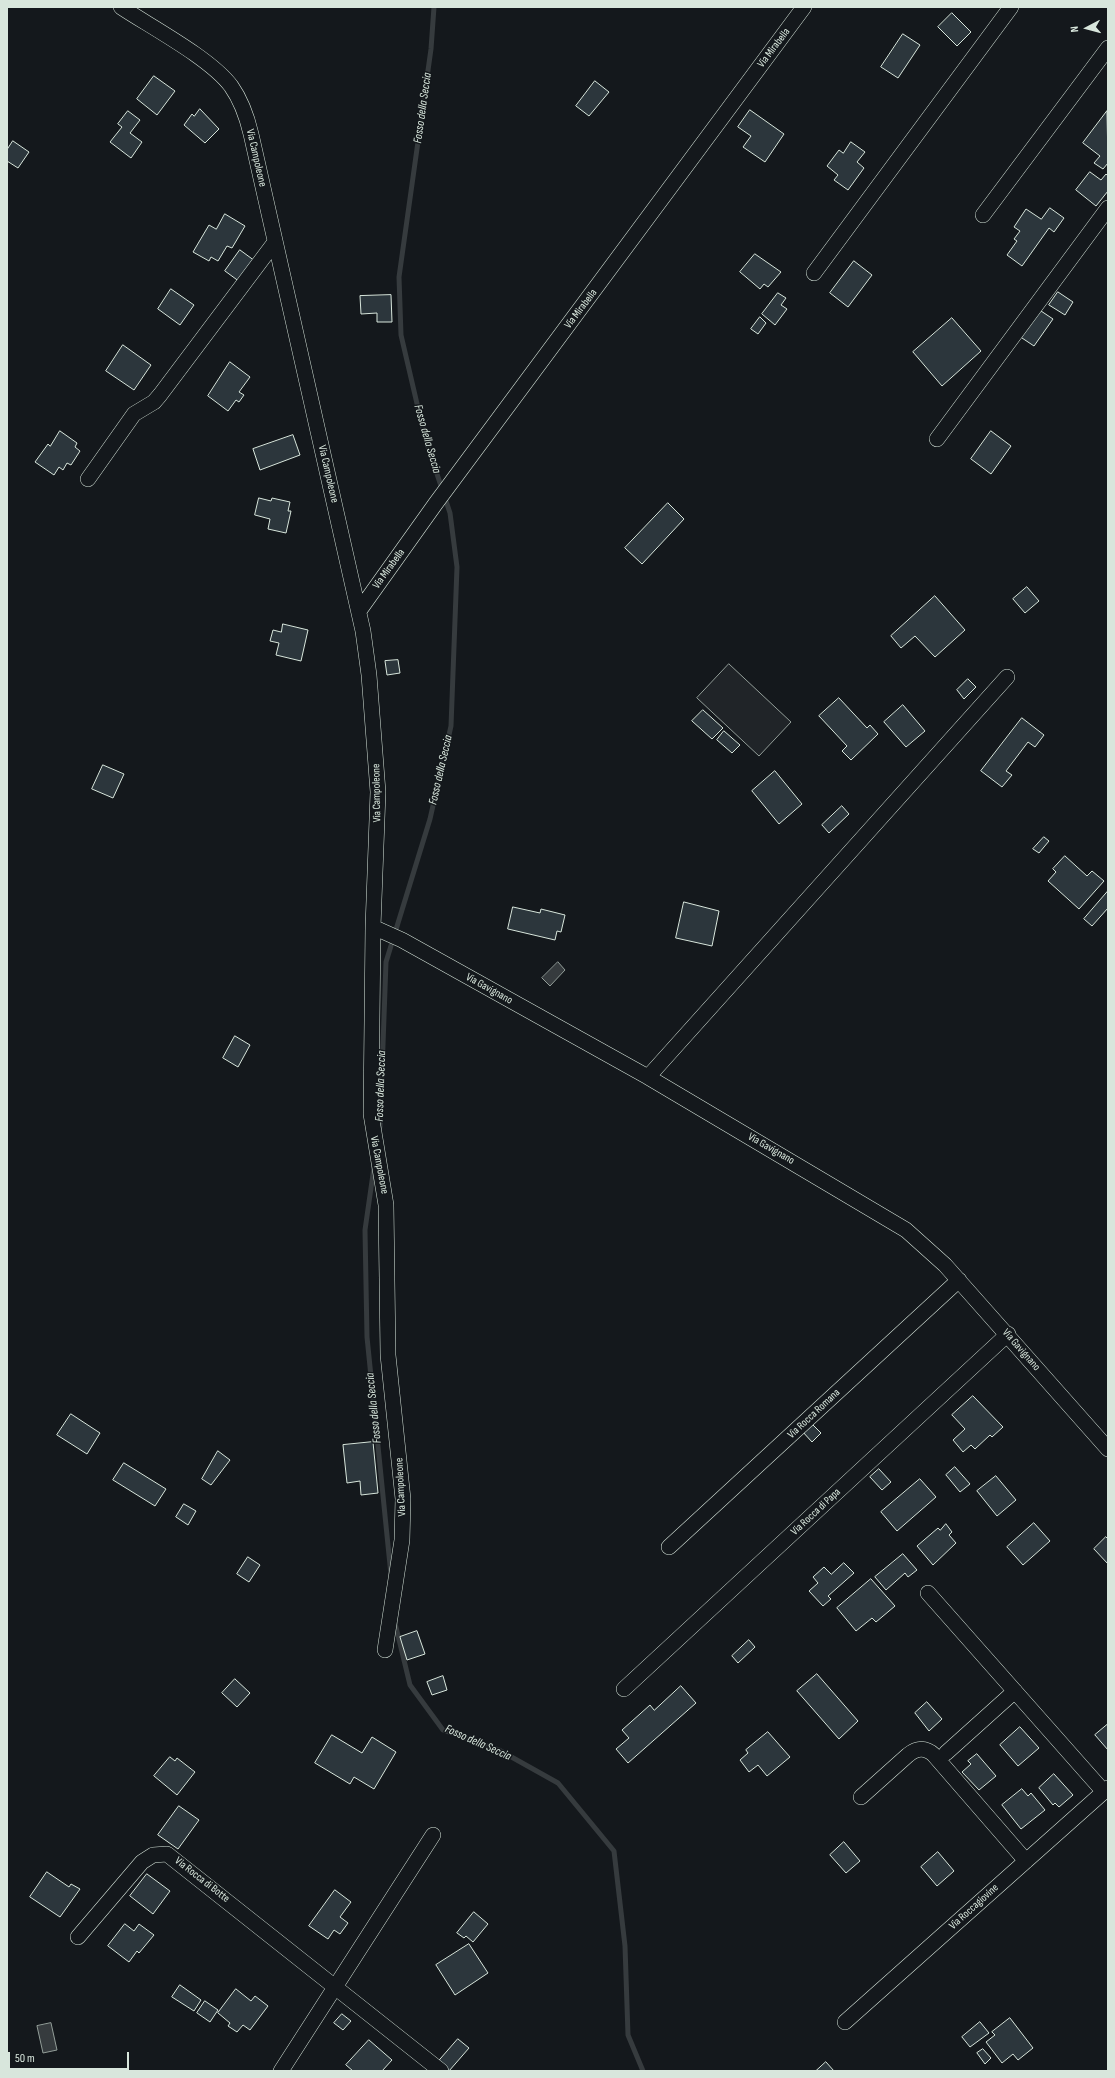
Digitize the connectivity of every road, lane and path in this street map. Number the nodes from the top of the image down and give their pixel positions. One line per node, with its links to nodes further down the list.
1 (121, 7): 7 (street, Via Campoleone)
2 (804, 7): 11 (street, Via Mirabella)
3 (1011, 7): 8 (street)
4 (1108, 48): 6 (street)
5 (1108, 208): 9 (street)
6 (982, 215)
7 (275, 242): 10 (street); 11 (street, Via Campoleone)
8 (814, 273)
9 (938, 439)
10 (88, 479)
11 (359, 611): 13 (street, Via Campoleone)
12 (1007, 677): 14 (street)
13 (373, 927): 14 (street, Via Gavignano); 20 (street, Via Campoleone)
14 (648, 1077): 15 (street, Via Gavignano)
15 (960, 1280): 16 (street, Via Gavignano); 18 (street, Via Rocca Romana)
16 (1008, 1334): 17 (street, Via Gavignano); 21 (street, Via Rocca di Papa)
17 (1108, 1448)
18 (669, 1547)
19 (928, 1593): 22 (street, Via Roccagiovine)
20 (385, 1650)
21 (624, 1689)
22 (1015, 1691): 23 (street); 24 (street, Via Roccagiovine)
23 (946, 1753)
24 (1106, 1790): 27 (street, Via Roccagiovine)
25 (861, 1797): 27 (street)
26 (433, 1835): 29 (street)
27 (1026, 1861): 30 (street, Via Roccagiovine)
28 (78, 1937): 29 (street, Via Rocca di Botte)
29 (334, 1986): 31 (street); 32 (street, Via Rocca di Botte)
30 (845, 2022)
31 (281, 2071)
32 (441, 2071)

